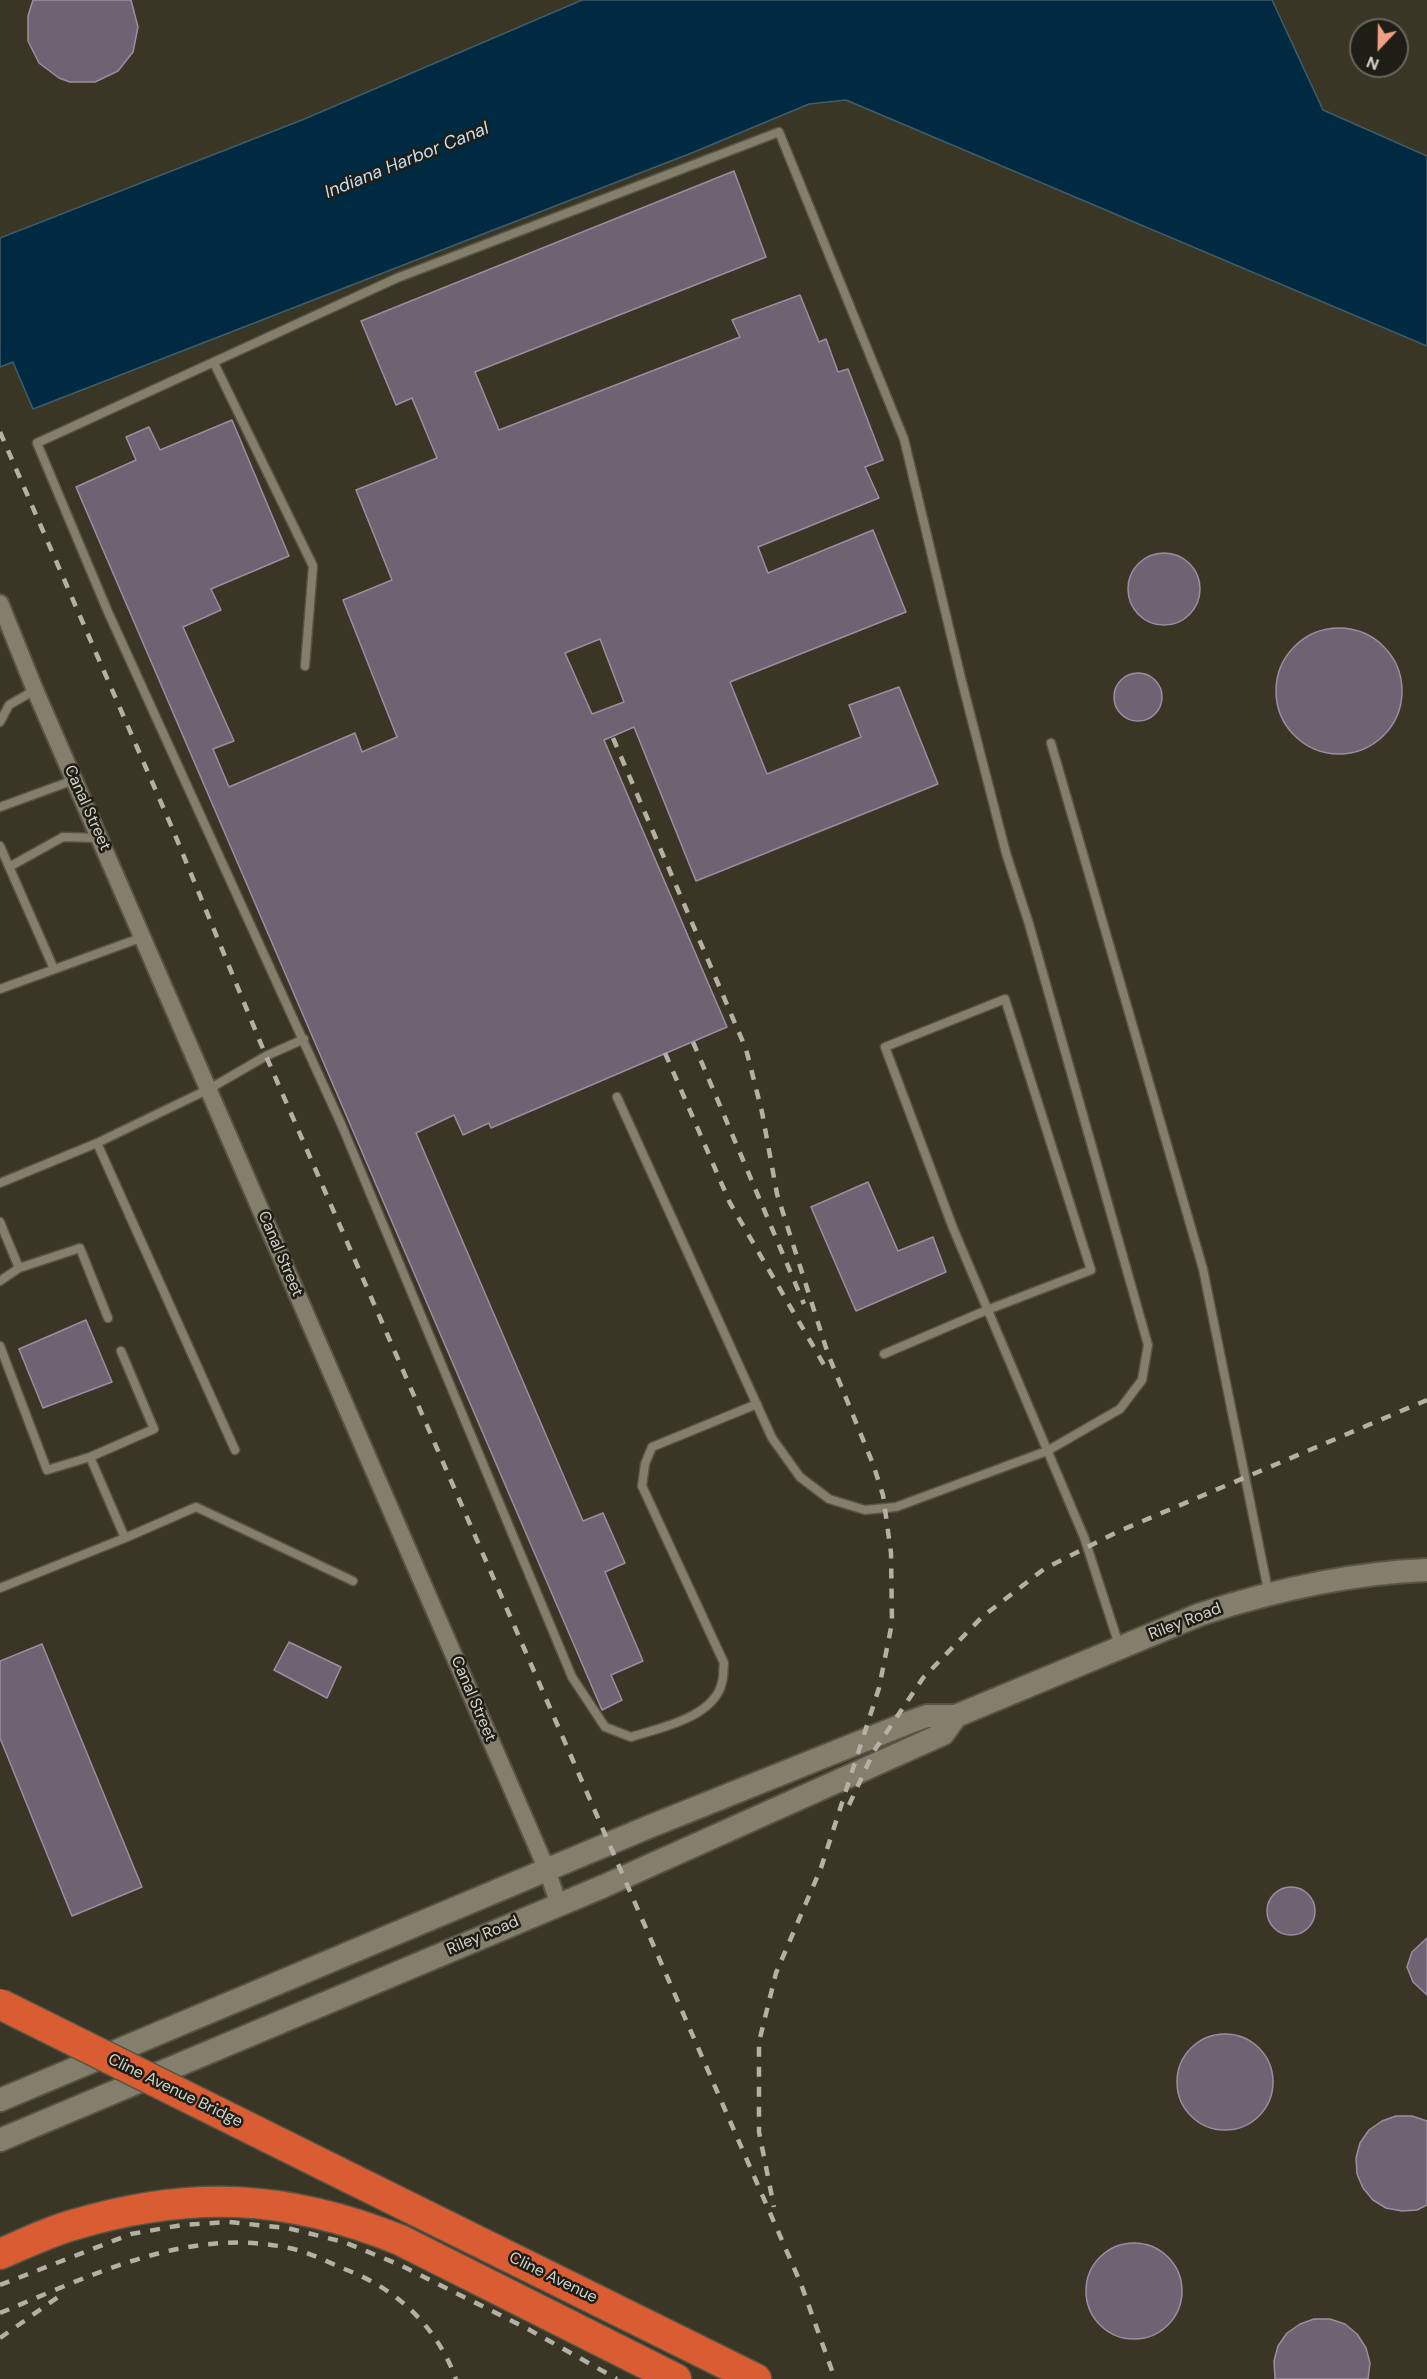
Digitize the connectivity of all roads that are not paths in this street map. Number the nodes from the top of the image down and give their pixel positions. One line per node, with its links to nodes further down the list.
1 (214, 363): 3 (lane); 15 (lane); 30 (lane)
2 (0, 603): 4 (street, Canal Street)
3 (305, 666)
4 (36, 690): 5 (lane); 7 (street, Canal Street)
5 (0, 722)
6 (1051, 743): 36 (lane)
7 (74, 780): 8 (lane); 9 (street, Canal Street)
8 (0, 807)
9 (100, 838): 11 (lane); 12 (street, Canal Street)
10 (0, 846): 11 (lane)
11 (9, 867): 13 (lane)
12 (143, 937): 13 (lane); 16 (street, Canal Street)
13 (54, 969): 14 (lane)
14 (0, 989)
15 (304, 1039): 16 (lane); 28 (lane)
16 (209, 1089): 18 (lane); 39 (street, Canal Street)
17 (617, 1097): 28 (lane)
18 (97, 1143): 19 (lane); 29 (lane)
19 (0, 1183)
20 (0, 1222): 21 (lane)
21 (19, 1268): 22 (lane); 24 (lane)
22 (0, 1281)
23 (987, 1310): 23 (lane); 27 (lane); 30 (lane)
24 (108, 1318)
25 (0, 1346): 31 (lane)
26 (121, 1351): 31 (lane)
27 (884, 1354)
28 (757, 1404): 30 (lane)
29 (235, 1450)
30 (1047, 1450): 37 (lane)
31 (90, 1456): 32 (lane)
32 (125, 1538): 34 (lane); 35 (lane)
33 (1427, 1570): 36 (main road, Riley Road)
34 (353, 1581)
35 (0, 1588)
36 (1269, 1595): 37 (main road, Riley Road)
37 (1120, 1648): 38 (main road, Riley Road)
38 (956, 1716): 39 (main road, Riley Road); 40 (main road, Riley Road)
39 (547, 1870): 40 (street, Canal Street); 42 (main road, Riley Road)
40 (559, 1905): 43 (main road, Riley Road)
41 (0, 2004): 44 (highway, Cline Avenue Bridge, bridge)
42 (0, 2100)
43 (0, 2140)
44 (350, 2178): 47 (highway, Cline Avenue)
45 (0, 2254): 46 (highway)
46 (676, 2379)
47 (756, 2379)

